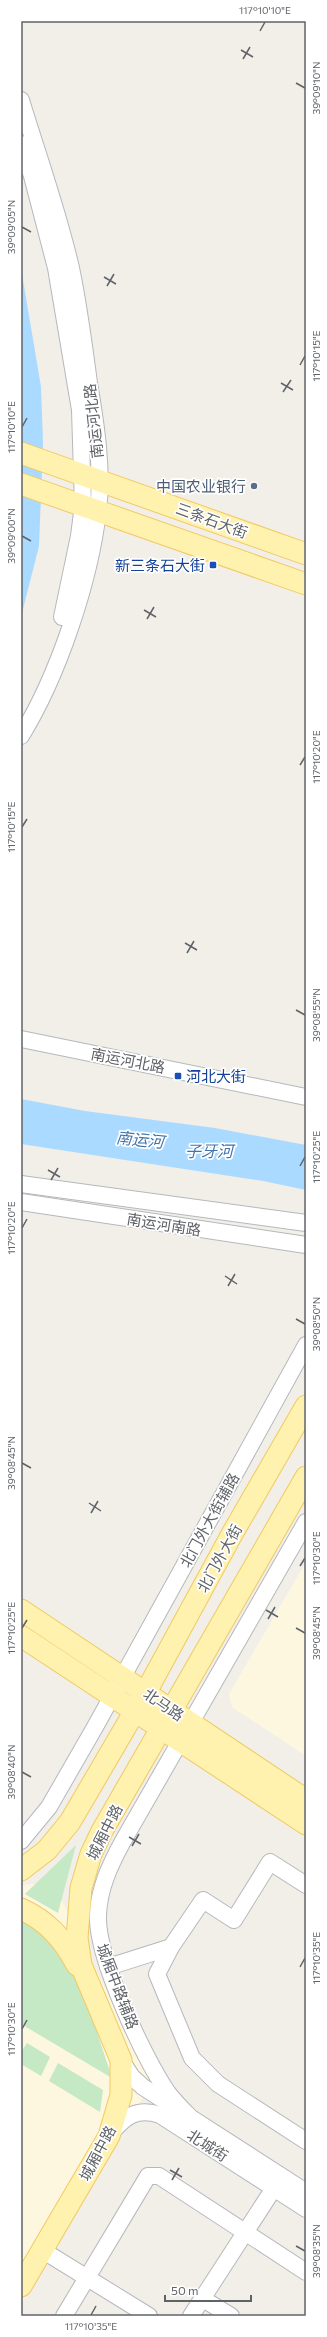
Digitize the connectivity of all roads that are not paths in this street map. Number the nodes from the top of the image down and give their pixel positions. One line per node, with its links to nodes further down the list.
1 (21, 100): 4 (street, 南运河北路)
2 (21, 144): 4 (street, 南运河北路)
3 (21, 453): 4 (main road, 三条石大街)
4 (92, 478): 6 (street, 南运河北路); 7 (main road, 三条石大街)
5 (21, 484): 6 (main road, 三条石大街)
6 (91, 508): 8 (main road, 三条石大街); 9 (street, 南运河北路); 10 (street, 南运河北路)
7 (306, 554)
8 (306, 584)
9 (21, 713)
10 (21, 736)
11 (21, 1030): 13 (street, 南运河北路)
12 (21, 1039): 14 (street, 南运河北路)
13 (306, 1088)
14 (306, 1097)
15 (21, 1184): 17 (street, 南运河南路)
16 (21, 1202): 18 (street, 南运河南路)
17 (306, 1223)
18 (306, 1245)
19 (306, 1345): 25 (street, 北门外大街辅路)
20 (306, 1406): 26 (main road, 北门外大街)
21 (306, 1477): 28 (main road)
22 (306, 1522): 30 (street)
23 (21, 1610): 25 (main road, 北马路)
24 (21, 1636): 27 (main road, 北马路)
25 (123, 1676): 26 (main road, 北马路); 27 (street, 北门外大街辅路)
26 (146, 1692): 28 (main road, 北马路); 29 (main road, 北门外大街)
27 (112, 1696): 29 (main road, 北马路); 35 (street)
28 (173, 1710): 30 (main road, 北马路); 31 (main road, 城厢中路)
29 (135, 1711): 31 (main road, 北马路); 36 (main road)
30 (192, 1722): 32 (street); 33 (main road, 北马路)
31 (162, 1729): 32 (main road, 北马路); 41 (main road, 城厢中路)
32 (180, 1741): 34 (main road, 北马路); 40 (street, 城厢中路辅路)
33 (306, 1800)
34 (306, 1824)
35 (21, 1842)
36 (21, 1870)
37 (306, 1885): 39 (street)
38 (21, 1910): 41 (main road, 城厢中路)
39 (171, 1947): 40 (street); 45 (street)
40 (108, 1967): 43 (street, 城厢中路辅路)
41 (90, 1988): 42 (main road, 城厢中路)
42 (121, 2060): 43 (street, 北城街); 44 (main road, 城厢中路)
43 (188, 2116): 47 (street, 北城街)
44 (109, 2136): 46 (street, 北城街); 50 (main road, 城厢中路)
45 (306, 2140)
46 (274, 2188): 48 (street, 北城街); 49 (street)
47 (306, 2192)
48 (306, 2209)
49 (246, 2232): 51 (street); 52 (street); 54 (street)
50 (42, 2250): 52 (street); 53 (main road, 城厢中路)
51 (306, 2272)
52 (86, 2277): 55 (street); 56 (street)
53 (21, 2286)
54 (203, 2299): 57 (street); 58 (street)
55 (64, 2316)
56 (149, 2316)
57 (191, 2316)
58 (231, 2316)

